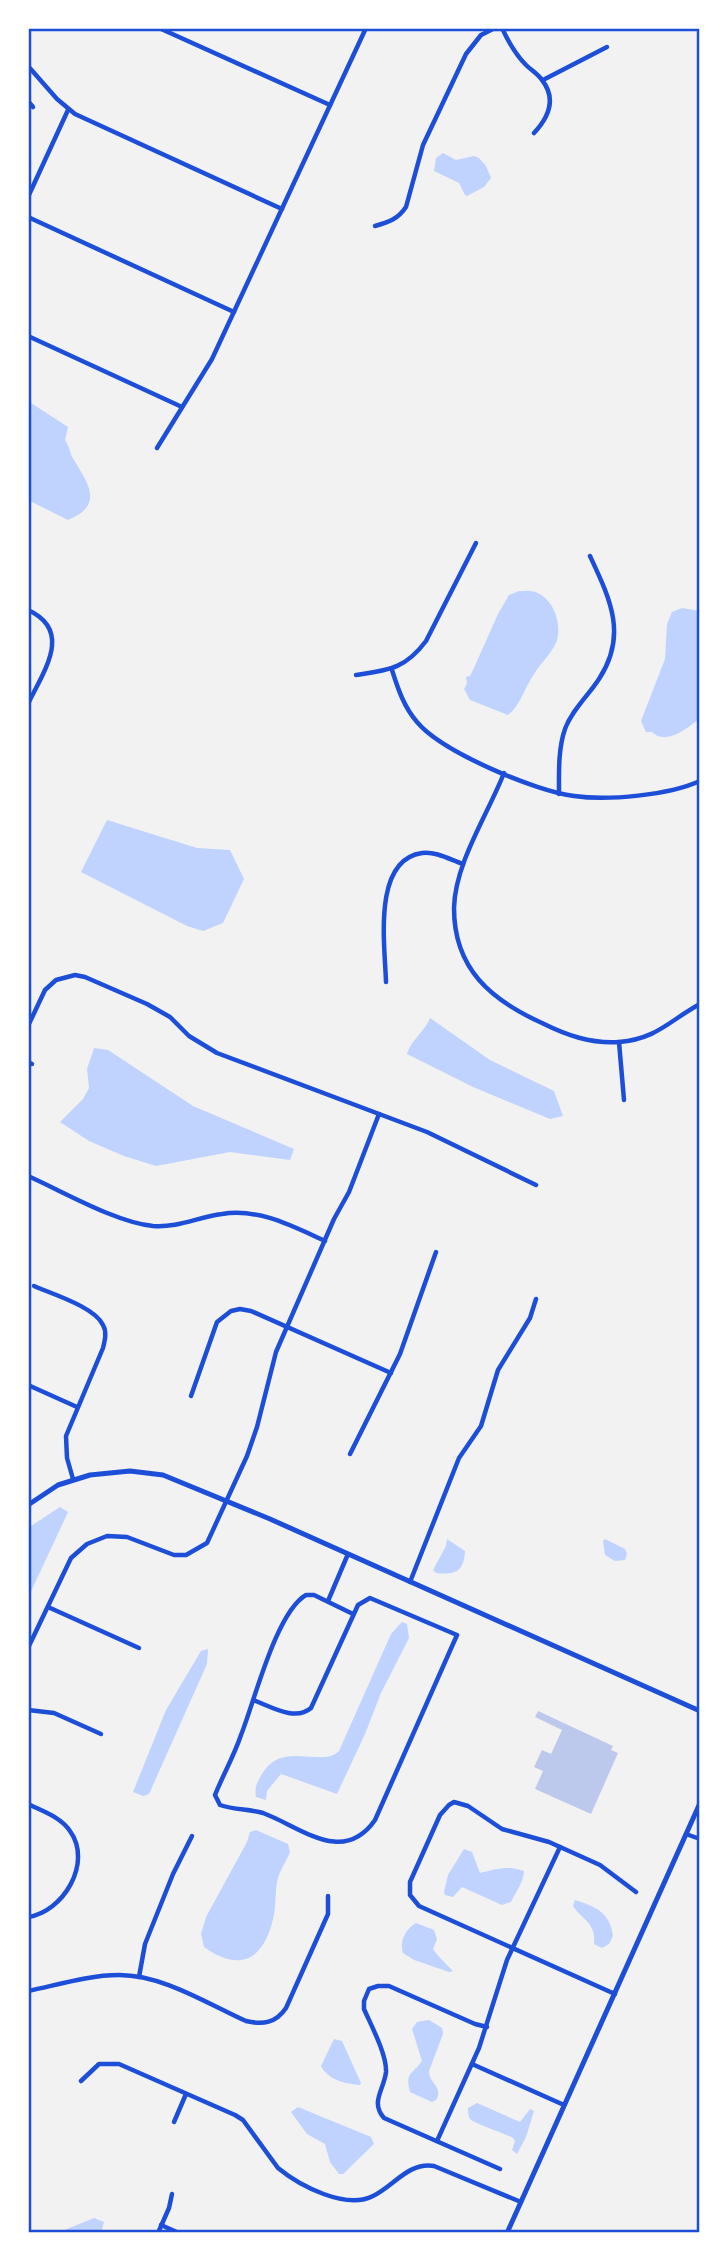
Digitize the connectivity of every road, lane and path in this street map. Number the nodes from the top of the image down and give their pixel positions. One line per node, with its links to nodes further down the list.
1 (159, 28): 9 (street)
2 (366, 28): 9 (street)
3 (495, 28): 16 (street)
4 (502, 28): 7 (street)
5 (607, 47): 7 (street)
6 (28, 66): 11 (street)
7 (543, 80): 12 (street)
8 (28, 101): 10 (street)
9 (330, 106): 14 (street)
10 (33, 107)
11 (68, 110): 13 (street); 14 (street)
12 (534, 133)
13 (28, 197)
14 (282, 209): 17 (street)
15 (28, 217): 17 (street)
16 (374, 226)
17 (234, 312): 19 (street)
18 (28, 336): 19 (street)
19 (182, 407): 20 (street)
20 (156, 449)
21 (476, 543): 24 (street)
22 (590, 556): 29 (street)
23 (28, 610): 26 (street)
24 (392, 670): 25 (street); 27 (street)
25 (356, 675)
26 (28, 704)
27 (504, 774): 29 (street); 30 (street)
28 (700, 781): 29 (street)
29 (559, 794)
30 (463, 864): 31 (street); 34 (street)
31 (386, 982)
32 (700, 1004): 34 (street)
33 (28, 1026): 36 (street)
34 (620, 1042): 35 (street)
35 (624, 1100)
36 (379, 1114): 38 (street); 39 (street)
37 (28, 1176): 39 (street)
38 (536, 1185)
39 (325, 1241): 43 (street)
40 (436, 1252): 44 (street)
41 (34, 1286): 47 (street)
42 (536, 1299): 53 (street)
43 (286, 1326): 44 (street); 46 (street); 50 (street)
44 (391, 1373): 48 (street)
45 (28, 1385): 47 (street)
46 (191, 1396)
47 (77, 1407): 49 (street)
48 (350, 1454)
49 (73, 1479): 50 (street); 51 (street)
50 (227, 1501): 52 (street); 55 (street)
51 (28, 1505)
52 (348, 1554): 53 (street); 54 (street)
53 (410, 1582): 61 (street)
54 (328, 1601): 56 (street); 59 (street)
55 (48, 1607): 57 (street); 58 (street)
56 (354, 1614): 59 (street); 59 (street)
57 (28, 1648)
58 (139, 1648)
59 (253, 1700)
60 (28, 1710): 62 (street)
61 (700, 1712)
62 (101, 1734)
63 (700, 1803): 65 (street)
64 (28, 1804): 72 (street)
65 (697, 1817): 66 (street)
66 (687, 1834): 68 (street); 76 (street)
67 (192, 1836): 74 (street)
68 (700, 1839)
69 (560, 1847): 70 (street); 73 (street); 73 (street)
70 (636, 1892)
71 (328, 1896): 74 (street)
72 (28, 1917)
73 (513, 1948): 76 (street); 77 (street)
74 (139, 1977): 75 (street)
75 (28, 1990)
76 (615, 1994): 81 (street)
77 (488, 2027): 78 (street); 83 (street)
78 (472, 2063): 81 (street); 83 (street)
79 (82, 2081): 80 (street)
80 (186, 2094): 82 (street); 86 (street)
81 (564, 2105): 86 (street)
82 (174, 2122)
83 (437, 2141): 84 (street)
84 (500, 2169)
85 (172, 2194): 87 (street)
86 (521, 2202): 90 (street)
87 (162, 2225): 88 (street); 89 (street)
88 (158, 2233)
89 (179, 2233)
90 (507, 2233)

